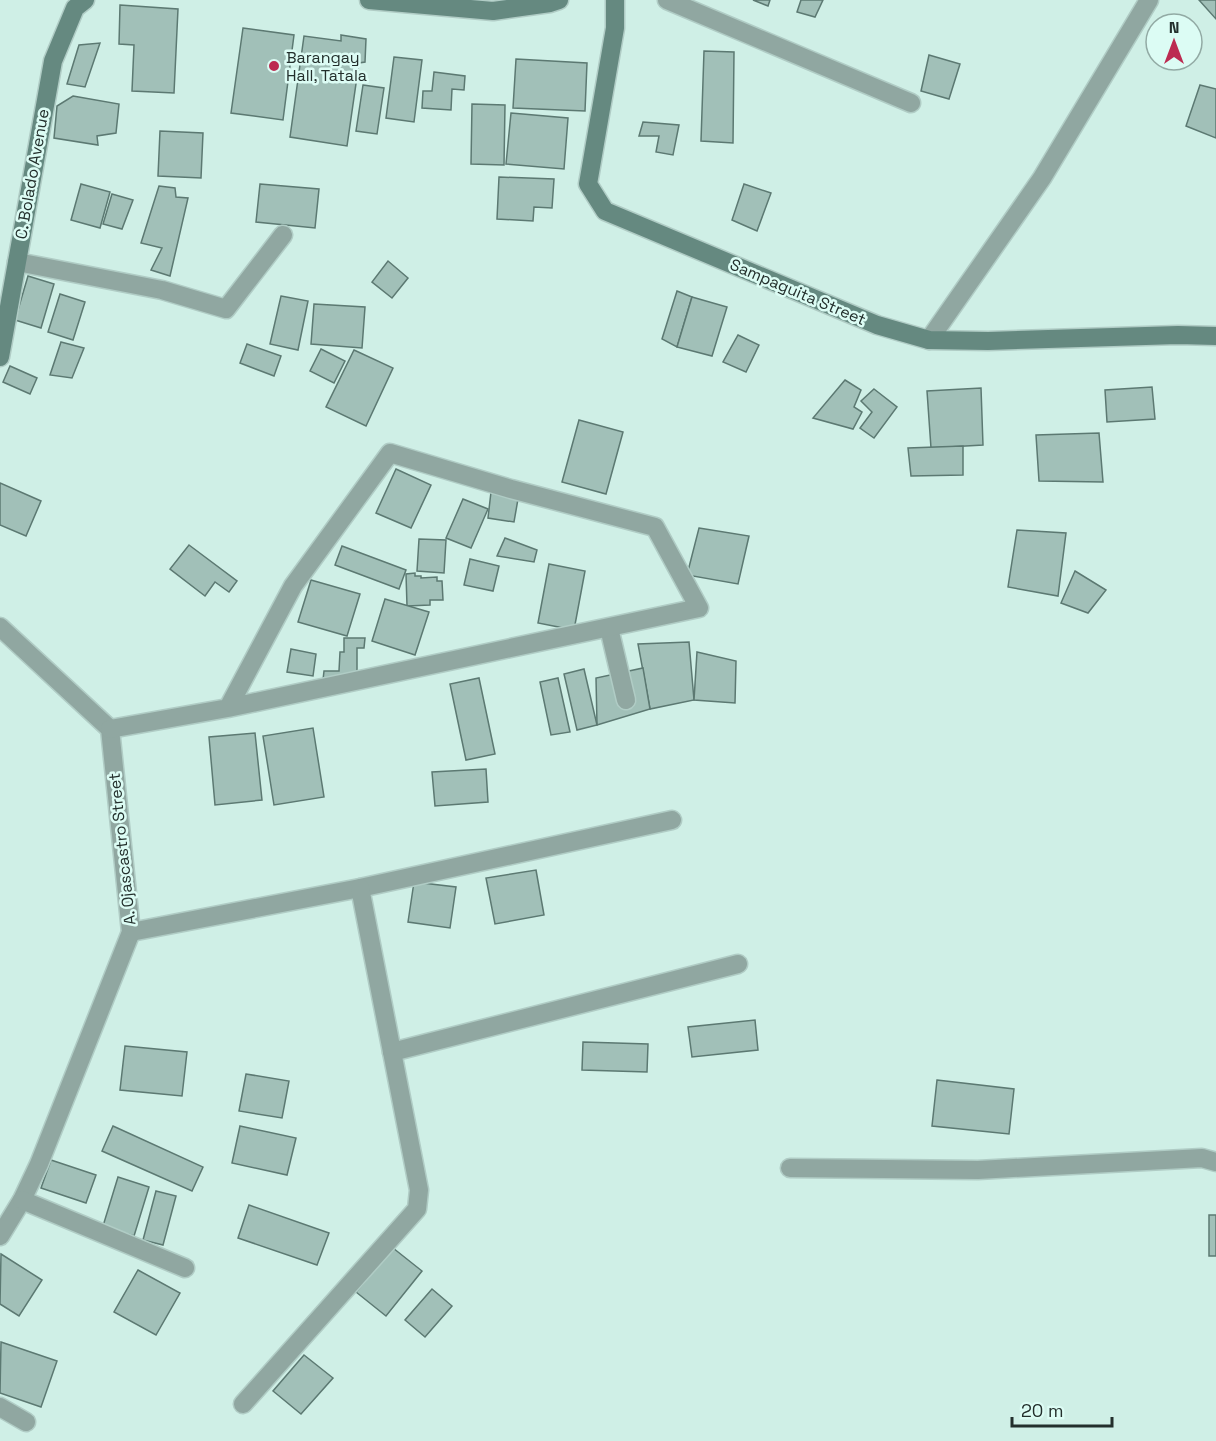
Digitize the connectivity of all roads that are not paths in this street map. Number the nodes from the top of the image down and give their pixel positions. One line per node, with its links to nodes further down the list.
1 (85, 0): 9 (street, C. Bolado Avenue)
2 (369, 0): 3 (street)
3 (559, 0)
4 (615, 0): 11 (street, Sampaguita Street)
5 (667, 0): 7 (street)
6 (1149, 0): 11 (street)
7 (911, 103)
8 (283, 235): 9 (street)
9 (16, 262): 12 (street, C. Bolado Avenue)
10 (1216, 336): 11 (street, Sampaguita Street)
11 (929, 340)
12 (0, 357)
13 (0, 627): 17 (street)
14 (609, 628): 15 (street); 16 (street); 16 (street)
15 (626, 700)
16 (228, 708): 17 (street)
17 (110, 729): 20 (street, A. Ojascastro Street)
18 (672, 820): 19 (street)
19 (360, 888): 20 (street); 22 (street)
20 (131, 932): 25 (street, A. Ojascastro Street)
21 (738, 964): 22 (street)
22 (392, 1052): 28 (street)
23 (1216, 1162): 24 (street)
24 (790, 1168)
25 (22, 1200): 26 (street, A. Ojascastro Street); 27 (street)
26 (0, 1236)
27 (185, 1268)
28 (243, 1404)
29 (0, 1407): 30 (street)
30 (26, 1422)

